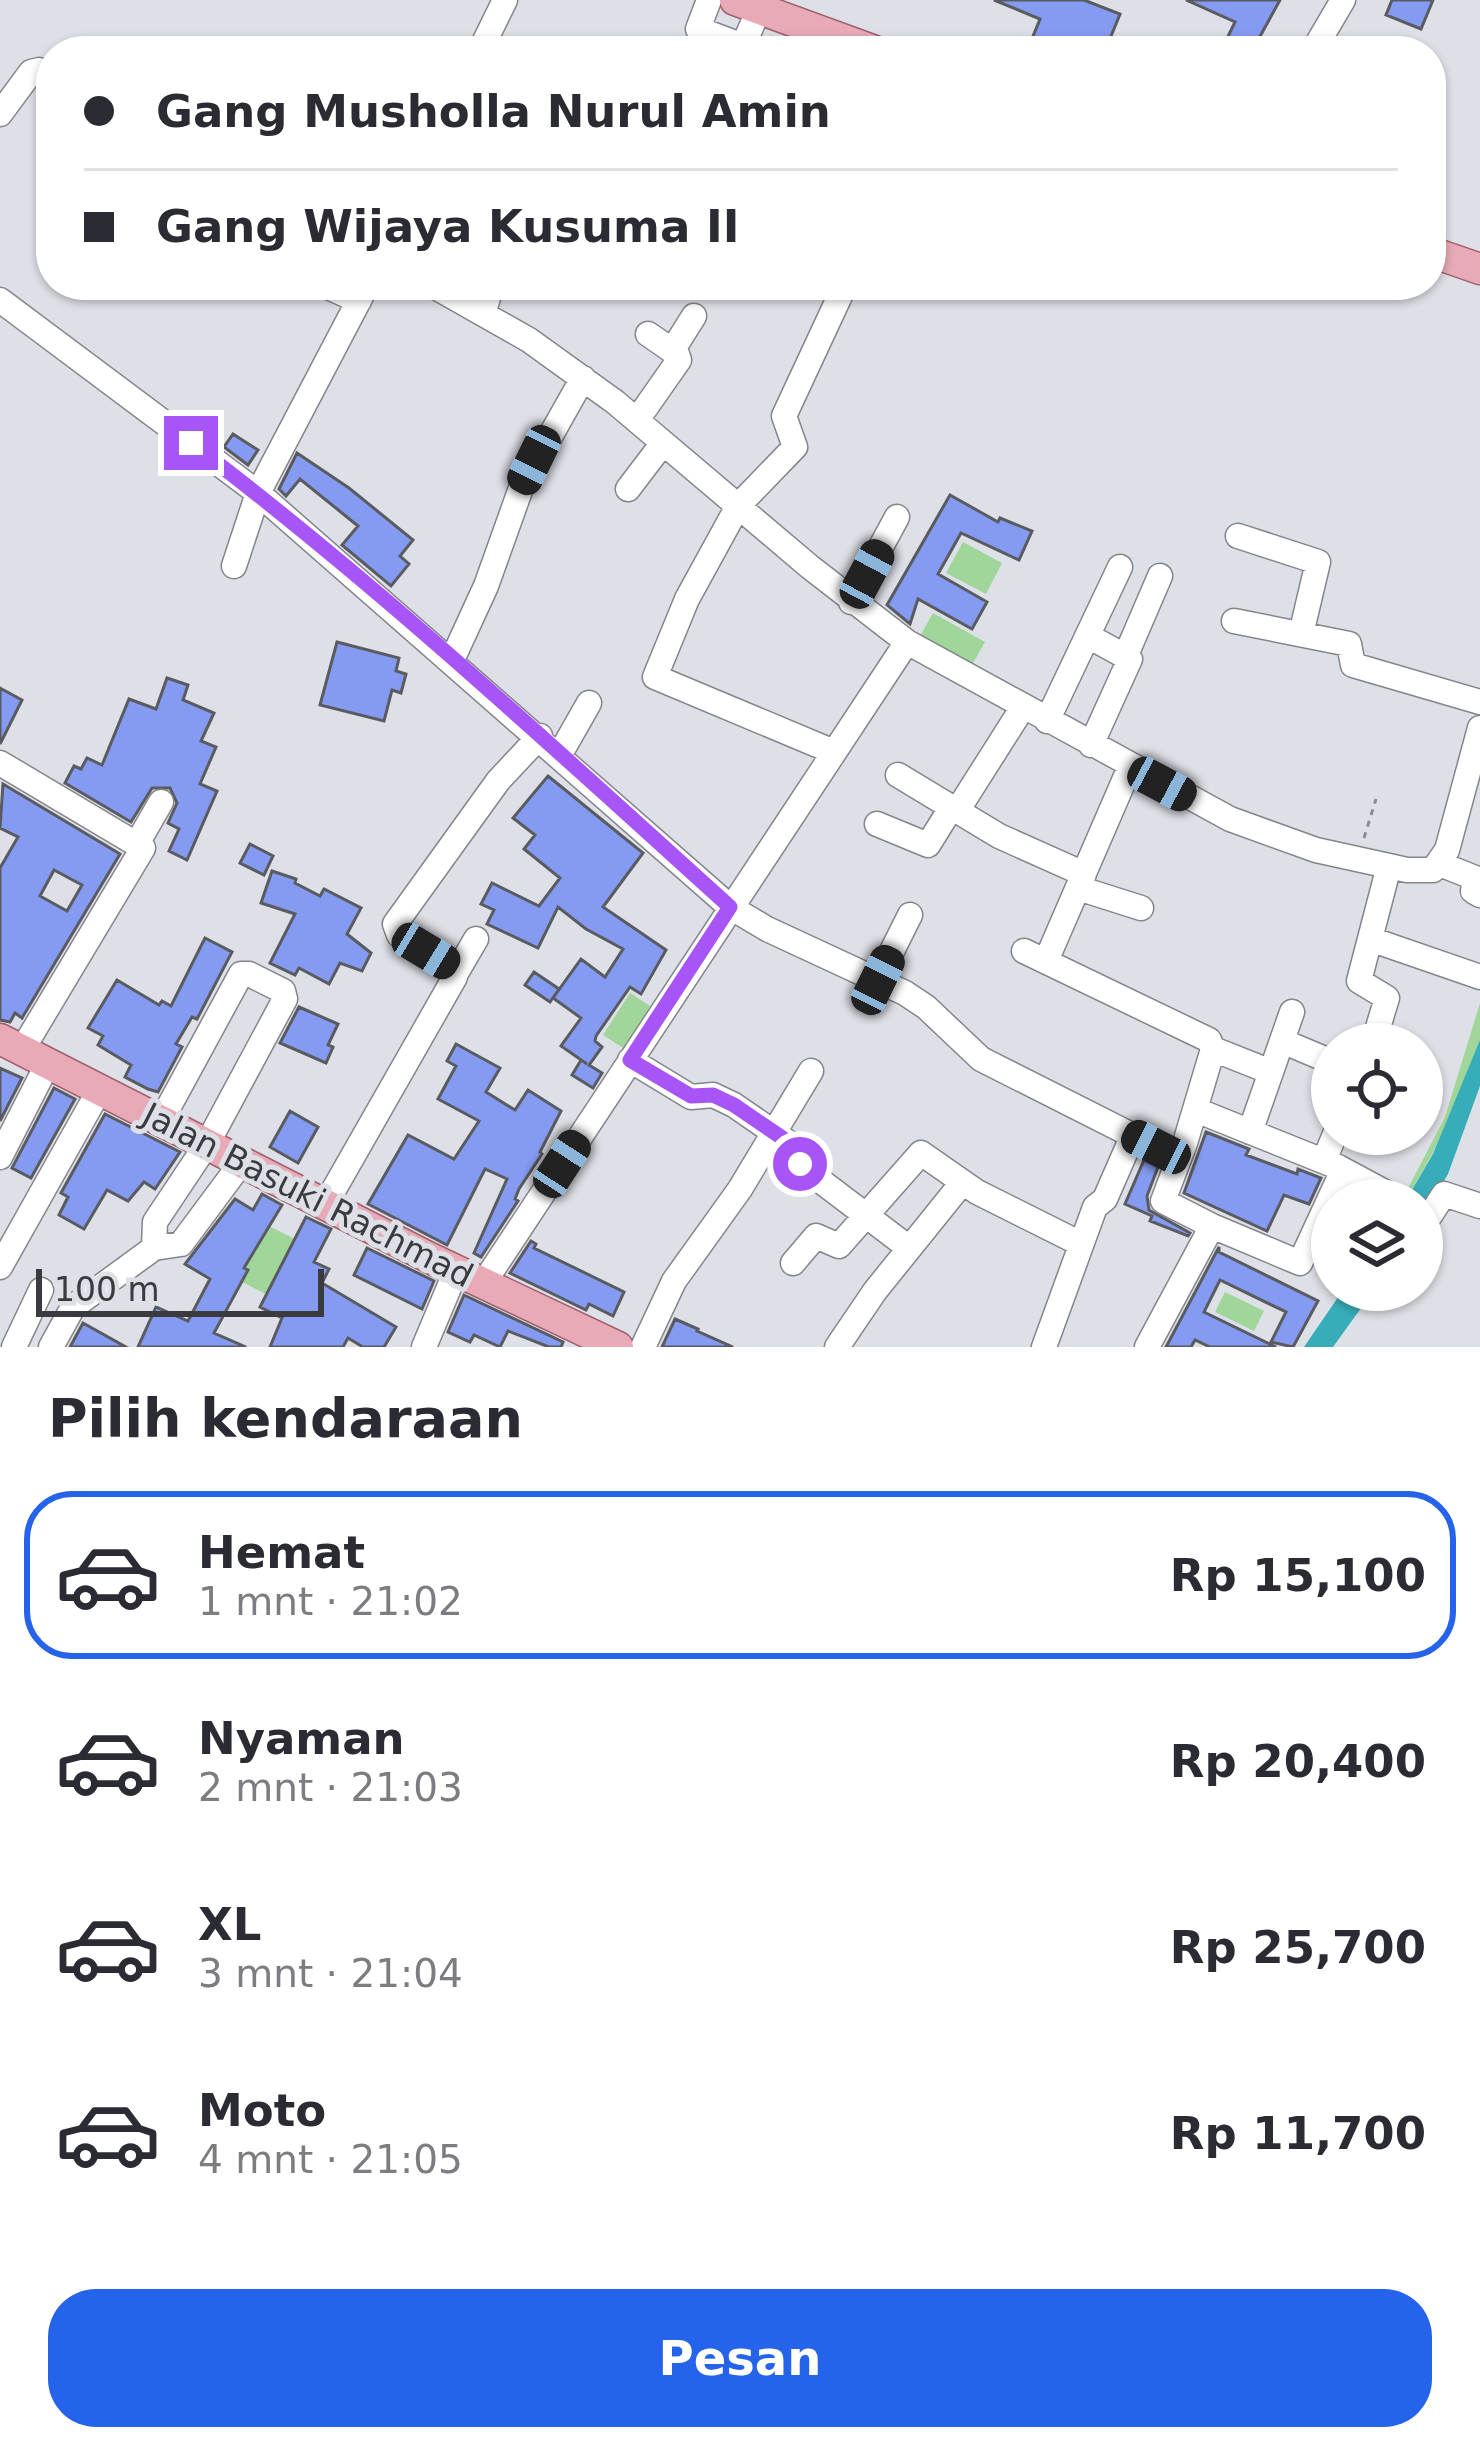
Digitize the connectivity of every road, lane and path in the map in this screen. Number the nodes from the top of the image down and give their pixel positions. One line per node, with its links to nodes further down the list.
1 (505, 0): 5 (street)
2 (709, 0): 6 (street)
3 (1343, 0): 9 (street)
4 (769, 7): 7 (street); 8 (main road)
5 (487, 36)
6 (717, 36)
7 (750, 36)
8 (839, 36)
9 (1322, 36)
10 (36, 71): 11 (street)
11 (0, 114)
12 (1446, 257): 13 (main road)
13 (1480, 269)
14 (0, 300): 27 (street)
15 (359, 300): 27 (street)
16 (458, 300): 19 (street)
17 (487, 300): 19 (street)
18 (838, 300): 28 (street)
19 (483, 314): 23 (street)
20 (694, 316): 22 (street)
21 (648, 334): 22 (street)
22 (672, 351): 24 (street)
23 (583, 378): 24 (street); 40 (street)
24 (637, 420): 25 (street)
25 (663, 443): 26 (street); 28 (street)
26 (628, 489)
27 (258, 493): 31 (street); 40 (street)
28 (738, 506): 34 (street); 48 (street)
29 (897, 517): 34 (street)
30 (1238, 536): 36 (street)
31 (233, 566)
32 (1120, 566): 37 (street)
33 (1160, 576): 39 (street)
34 (851, 602): 38 (street)
35 (1234, 621): 36 (street)
36 (1300, 634): 41 (street)
37 (1088, 636): 39 (street); 44 (street)
38 (907, 642): 43 (street); 48 (street)
39 (1126, 655): 47 (street)
40 (452, 660): 46 (street)
41 (1480, 702)
42 (589, 703): 49 (street)
43 (1023, 707): 44 (street); 55 (street)
44 (1047, 721): 47 (street)
45 (1480, 728): 59 (street)
46 (540, 736): 49 (street); 68 (street)
47 (1091, 746): 51 (street)
48 (834, 752): 63 (street)
49 (560, 754): 63 (street)
50 (2, 764): 57 (street)
51 (1130, 767): 58 (street); 61 (street)
52 (898, 775): 55 (street)
53 (1376, 799): 58 (path)
54 (160, 802): 57 (street)
55 (954, 810): 56 (street); 61 (street)
56 (878, 824)
57 (138, 842): 75 (street)
58 (1357, 860): 60 (street)
59 (1440, 865): 60 (street); 62 (street)
60 (1389, 866): 67 (street)
61 (1081, 881): 64 (street); 74 (street)
62 (1480, 895)
63 (730, 907): 70 (street); 77 (street)
64 (1141, 908)
65 (910, 915): 70 (street)
66 (476, 939): 68 (street)
67 (1370, 939): 69 (street); 72 (street)
68 (455, 975): 95 (street)
69 (1480, 977)
70 (878, 980): 85 (street)
71 (1292, 1012): 73 (street)
72 (1380, 1023)
73 (1282, 1041): 76 (street); 79 (street)
74 (1213, 1049): 79 (street); 81 (street)
75 (24, 1050): 80 (main road, Jalan Basuki Rachmad); 88 (street)
76 (1311, 1053)
77 (630, 1060): 83 (street); 104 (street)
78 (811, 1071): 83 (street)
79 (1271, 1072): 84 (street)
80 (100, 1089): 82 (main road, Jalan Basuki Rachmad); 103 (street)
81 (1196, 1110): 84 (street); 89 (street)
82 (161, 1120): 86 (main road, Jalan Basuki Rachmad); 86 (street)
83 (774, 1132): 97 (street); 110 (street)
84 (1250, 1132): 91 (street)
85 (1133, 1135): 89 (street); 99 (street)
86 (207, 1144): 90 (main road, Jalan Basuki Rachmad); 100 (street)
87 (1334, 1155): 91 (street)
88 (0, 1157)
89 (1179, 1159): 98 (street)
90 (242, 1162): 95 (main road, Jalan Basuki Rachmad); 100 (street)
91 (1333, 1165): 92 (street); 98 (street)
92 (1360, 1179)
93 (962, 1183): 97 (street); 99 (street); 101 (street)
94 (1443, 1196): 96 (street)
95 (325, 1205): 104 (main road, Jalan Basuki Rachmad)
96 (1480, 1206)
97 (864, 1214): 101 (street); 102 (street)
98 (1212, 1226): 113 (street)
99 (1082, 1244): 112 (street)
100 (154, 1248): 105 (street)
101 (909, 1248): 111 (street)
102 (793, 1263)
103 (0, 1268)
104 (470, 1278): 108 (street); 109 (main road, Jalan Basuki Rachmad)
105 (73, 1307): 106 (street); 107 (street)
106 (14, 1347)
107 (51, 1347)
108 (424, 1347)
109 (618, 1347)
110 (643, 1347)
111 (837, 1347)
112 (1044, 1347)
113 (1148, 1347)

